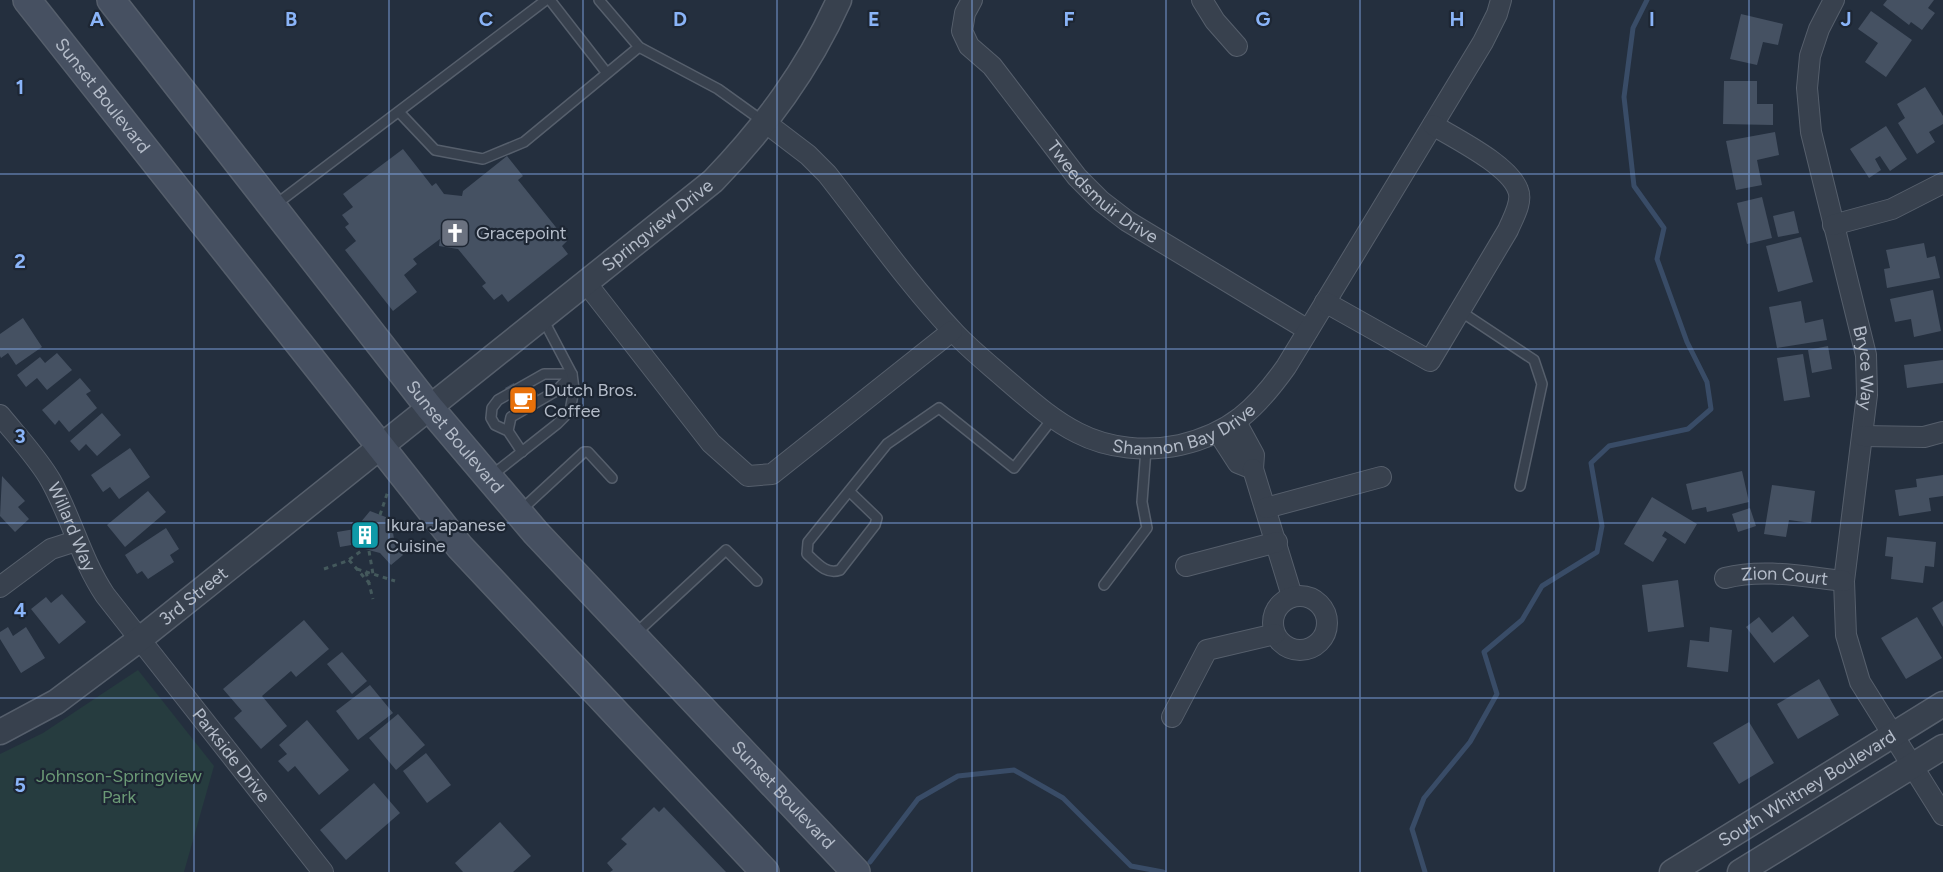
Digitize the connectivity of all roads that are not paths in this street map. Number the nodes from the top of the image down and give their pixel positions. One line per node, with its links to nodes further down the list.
1 (27, 0): 34 (main road, Sunset Boulevard)
2 (111, 0): 17 (main road, Sunset Boulevard)
3 (548, 0): 12 (lane); 13 (lane)
4 (599, 0): 11 (lane)
5 (839, 0): 14 (street, Springview Drive)
6 (972, 0): 23 (street, Tweedsmuir Drive)
7 (1202, 0): 10 (street)
8 (1501, 0): 15 (street, Shannon Bay Drive)
9 (1834, 0): 18 (street, Bryce Way)
10 (1237, 46)
11 (639, 47): 12 (lane); 14 (lane)
12 (606, 72): 13 (lane)
13 (399, 112): 17 (lane)
14 (766, 123): 19 (street, Springview Drive); 24 (street, Shannon Bay Drive)
15 (1433, 124): 20 (street, Shannon Bay Drive); 21 (street)
16 (1943, 183): 18 (street)
17 (273, 207): 26 (main road, Sunset Boulevard)
18 (1833, 225): 33 (street, Bryce Way)
19 (587, 284): 22 (street, Springview Drive); 24 (street)
20 (1325, 302): 21 (street); 23 (street, Shannon Bay Drive)
21 (1460, 311): 41 (lane)
22 (542, 318): 25 (lane); 26 (street, Springview Drive)
23 (1308, 330): 29 (street, Shannon Bay Drive)
24 (952, 331): 28 (street, Shannon Bay Drive)
25 (572, 374): 30 (lane); 30 (lane); 36 (lane)
26 (429, 407): 34 (street, 3rd Street); 38 (main road, Sunset Boulevard)
27 (0, 415): 45 (street, Willard Way)
28 (1053, 418): 35 (street, Shannon Bay Drive); 42 (lane)
29 (1236, 422): 31 (street, Shannon Bay Drive); 37 (street)
30 (508, 431): 36 (lane)
31 (1218, 432): 35 (street, Shannon Bay Drive); 37 (street)
32 (1943, 432): 33 (street)
33 (1863, 436): 50 (street, Bryce Way)
34 (379, 447): 56 (street, 3rd Street); 65 (main road, Sunset Boulevard)
35 (1146, 449): 51 (lane)
36 (522, 452): 38 (lane)
37 (1253, 469): 43 (street)
38 (489, 477): 44 (main road, Sunset Boulevard)
39 (1381, 477): 43 (street)
40 (612, 478): 44 (lane)
41 (1520, 486)
42 (849, 491): 42 (lane)
43 (1266, 508): 46 (street)
44 (519, 512): 55 (main road, Sunset Boulevard)
45 (75, 540): 52 (street); 56 (street, Willard Way)
46 (1277, 542): 47 (street); 53 (street)
47 (1186, 566)
48 (1725, 578): 50 (street, Zion Court)
49 (757, 581): 55 (lane)
50 (1844, 581): 60 (street, Bryce Way)
51 (1104, 585)
52 (0, 587)
53 (1292, 596): 54 (street); 54 (street)
54 (1275, 634): 58 (street)
55 (633, 636): 66 (main road, Sunset Boulevard)
56 (140, 639): 59 (street, 3rd Street); 64 (street, Parkside Drive)
57 (1943, 704): 60 (street, South Whitney Boulevard)
58 (1172, 717)
59 (0, 732)
60 (1892, 735): 62 (street, Bryce Way); 67 (street, South Whitney Boulevard)
61 (1943, 747): 62 (street, South Whitney Boulevard)
62 (1912, 766): 63 (street, Bryce Way); 68 (street, South Whitney Boulevard)
63 (1943, 815)
64 (323, 872)
65 (765, 872)
66 (856, 872)
67 (1672, 872)
68 (1740, 872)

